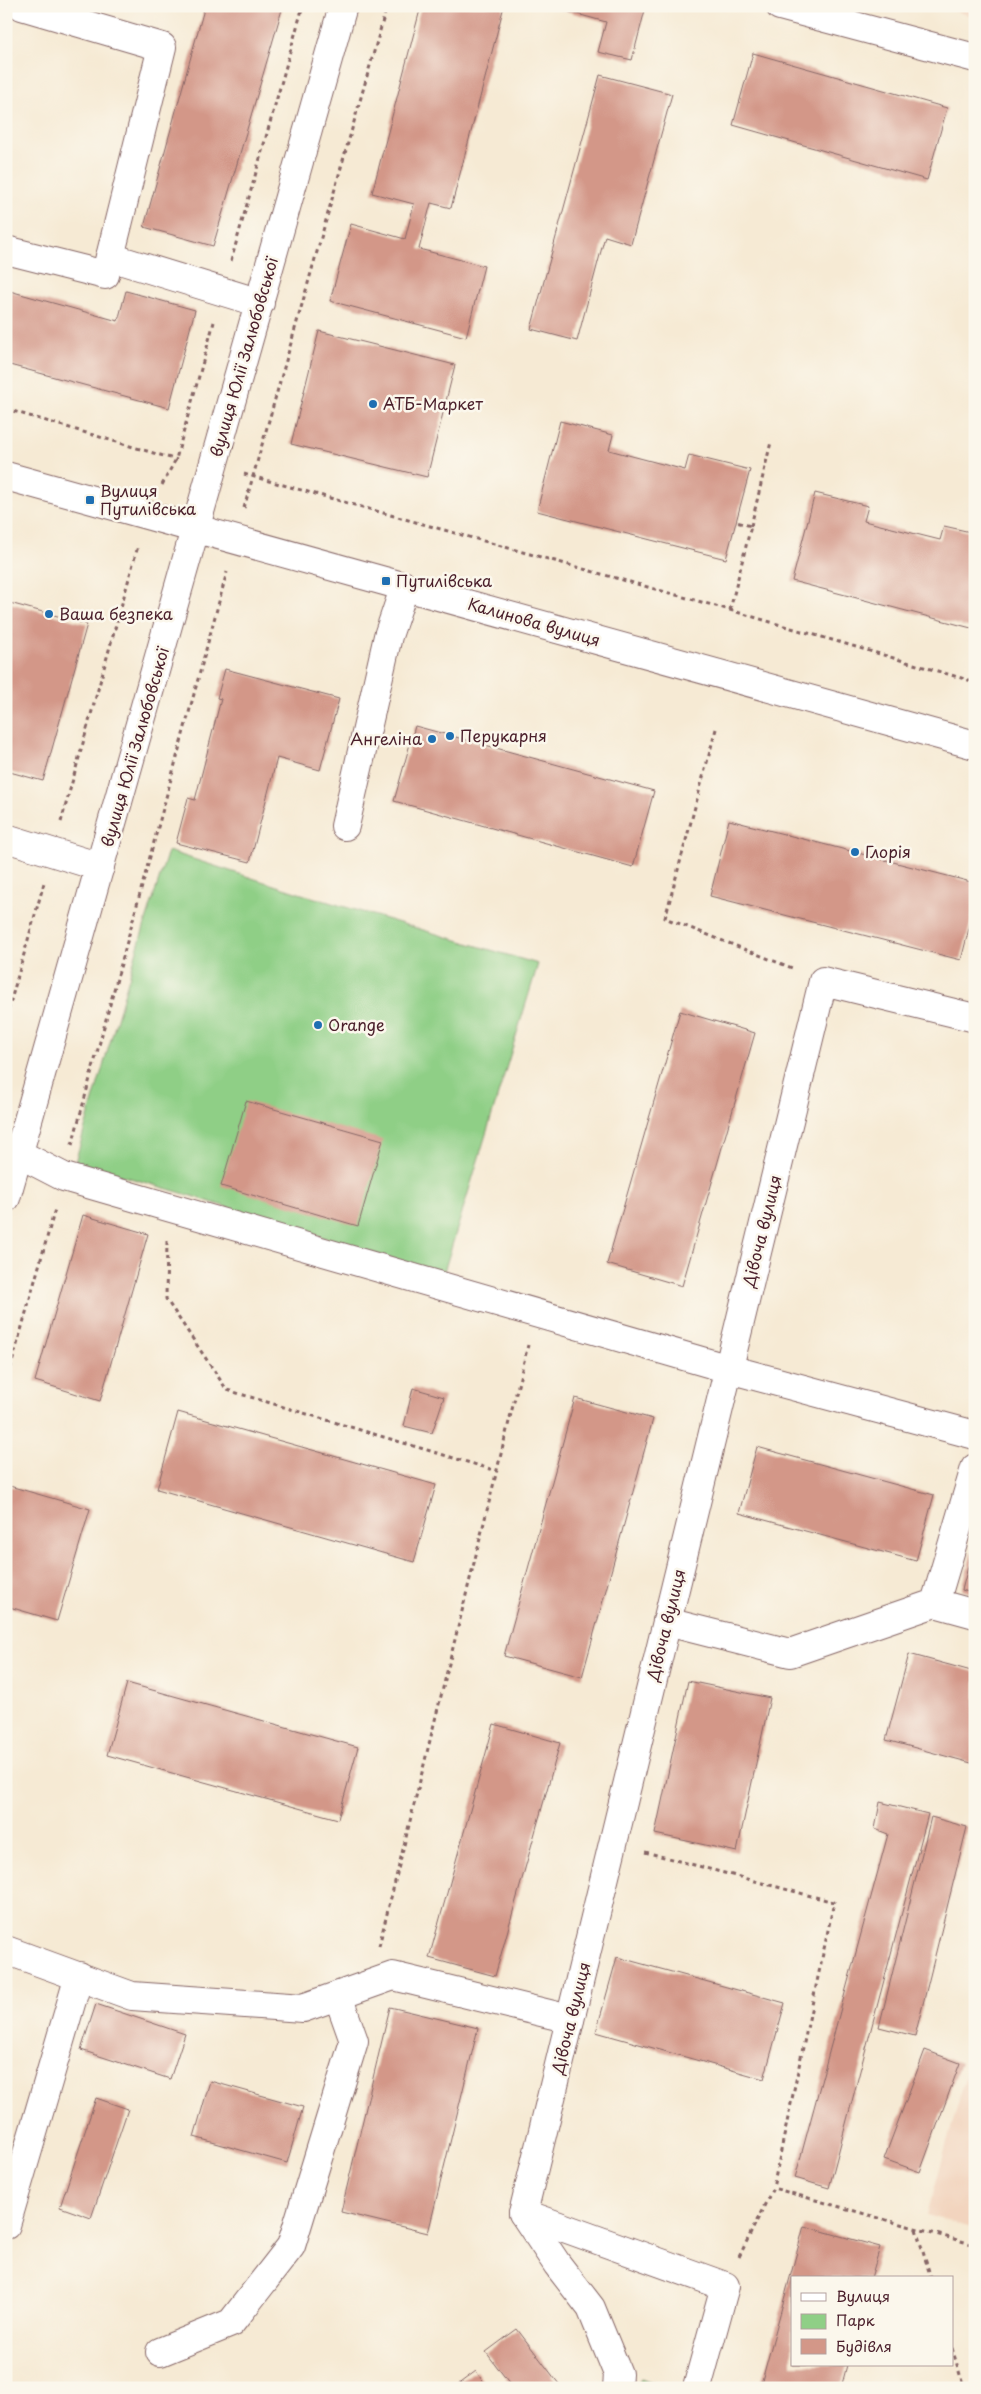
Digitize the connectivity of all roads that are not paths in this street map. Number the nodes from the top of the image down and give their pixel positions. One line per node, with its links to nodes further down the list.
1 (22, 6): 6 (street)
2 (342, 6): 7 (street, вулиця Юлії Залюбовської)
3 (780, 6): 4 (street)
4 (975, 58)
5 (6, 250): 6 (street)
6 (110, 257): 7 (street)
7 (260, 303): 9 (street, вулиця Юлії Залюбовської)
8 (6, 476): 9 (street, Калинова вулиця)
9 (195, 528): 10 (street, Калинова вулиця); 14 (street, вулиця Юлії Залюбовської)
10 (404, 586): 11 (street, Калинова вулиця); 12 (street)
11 (975, 745)
12 (345, 826)
13 (6, 838): 14 (street)
14 (100, 867): 16 (street, вулиця Юлії Залюбовської)
15 (975, 1018): 18 (street, Дівоча вулиця)
16 (13, 1151): 17 (street, вулиця Юлії Залюбовської); 18 (street)
17 (6, 1198)
18 (729, 1369): 19 (street); 23 (street, Дівоча вулиця)
19 (975, 1435)
20 (975, 1468): 21 (street)
21 (935, 1602): 22 (street); 23 (street)
22 (975, 1614)
23 (667, 1622): 27 (street, Дівоча вулиця)
24 (6, 1950): 25 (street)
25 (79, 1976): 26 (street); 29 (street)
26 (338, 1996): 27 (street); 30 (street)
27 (570, 2019): 28 (street, Дівоча вулиця)
28 (523, 2213): 31 (street); 32 (street)
29 (6, 2225)
30 (160, 2352)
31 (617, 2388)
32 (697, 2388)

